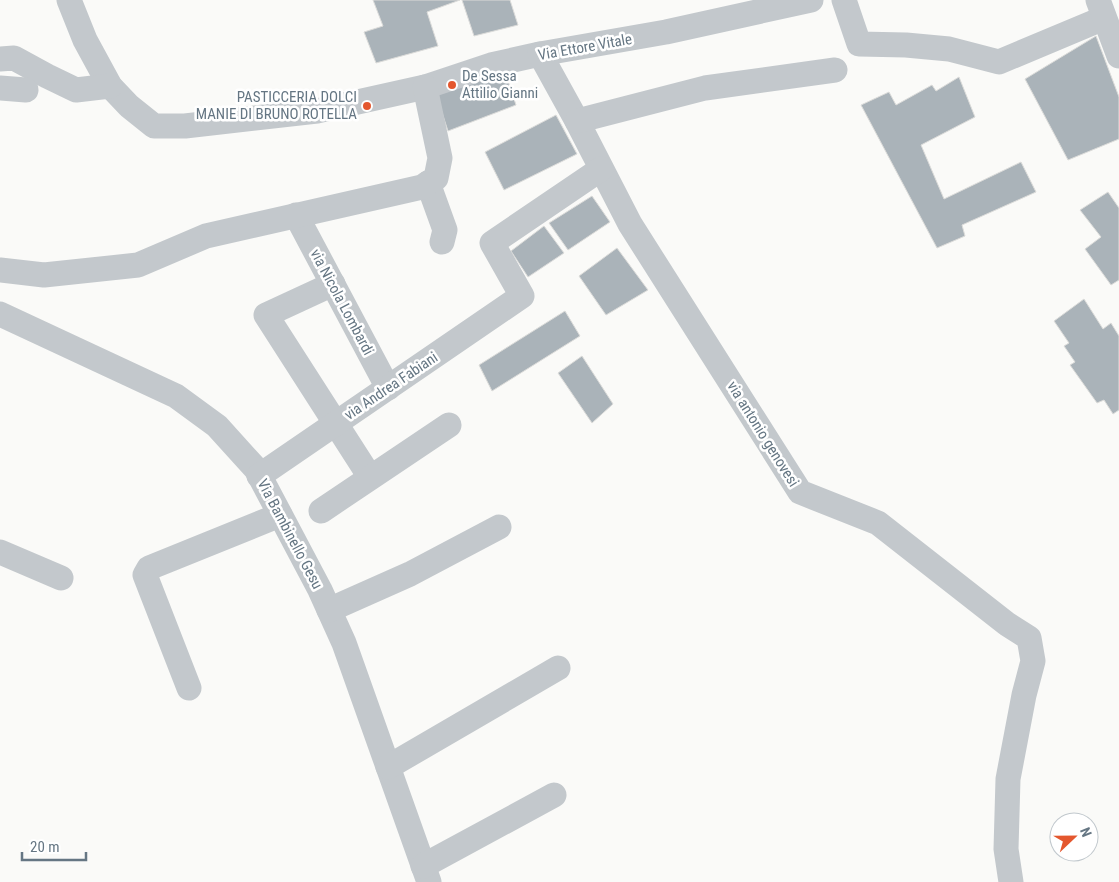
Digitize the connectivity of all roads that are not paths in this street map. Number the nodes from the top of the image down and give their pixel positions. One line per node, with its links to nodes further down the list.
1 (69, 0): 11 (street)
2 (737, 0): 6 (street)
3 (811, 0): 6 (street, Via Ettore Vitale)
4 (844, 0): 5 (street)
5 (1101, 9): 8 (street)
6 (666, 32): 7 (street, Via Ettore Vitale)
7 (540, 54): 12 (street, Via Ettore Vitale); 15 (street, via antonio genovesi)
8 (1119, 56)
9 (0, 59): 11 (street)
10 (835, 70): 15 (street)
11 (110, 86): 12 (street, Via Ettore Vitale)
12 (425, 87): 17 (street)
13 (0, 88): 14 (street)
14 (26, 90)
15 (577, 121): 16 (street, via antonio genovesi)
16 (601, 168): 23 (street, via Andrea Fabiani); 39 (street, via antonio genovesi)
17 (428, 183): 18 (street); 19 (street)
18 (296, 216): 20 (street); 21 (street, via Nicola Lombardi)
19 (442, 242)
20 (0, 270)
21 (333, 284): 23 (street, via Nicola Lombardi); 24 (street)
22 (0, 314): 26 (street, Via Bambinello Gesu)
23 (388, 388): 24 (street, via Andrea Fabiani)
24 (336, 424): 26 (street, via Andrea Fabiani); 27 (street)
25 (449, 425): 27 (street)
26 (260, 476): 29 (street, Via Bambinello Gesu)
27 (370, 477): 28 (street)
28 (321, 511)
29 (280, 515): 33 (street, Via Bambinello Gesu); 35 (street)
30 (499, 527): 33 (street)
31 (0, 552): 32 (street)
32 (61, 578)
33 (329, 610): 36 (street, Via Bambinello Gesu)
34 (558, 668): 36 (street)
35 (189, 688)
36 (388, 767): 38 (street, Via Bambinello Gesu)
37 (554, 795): 38 (street)
38 (426, 874)
39 (1011, 882)

